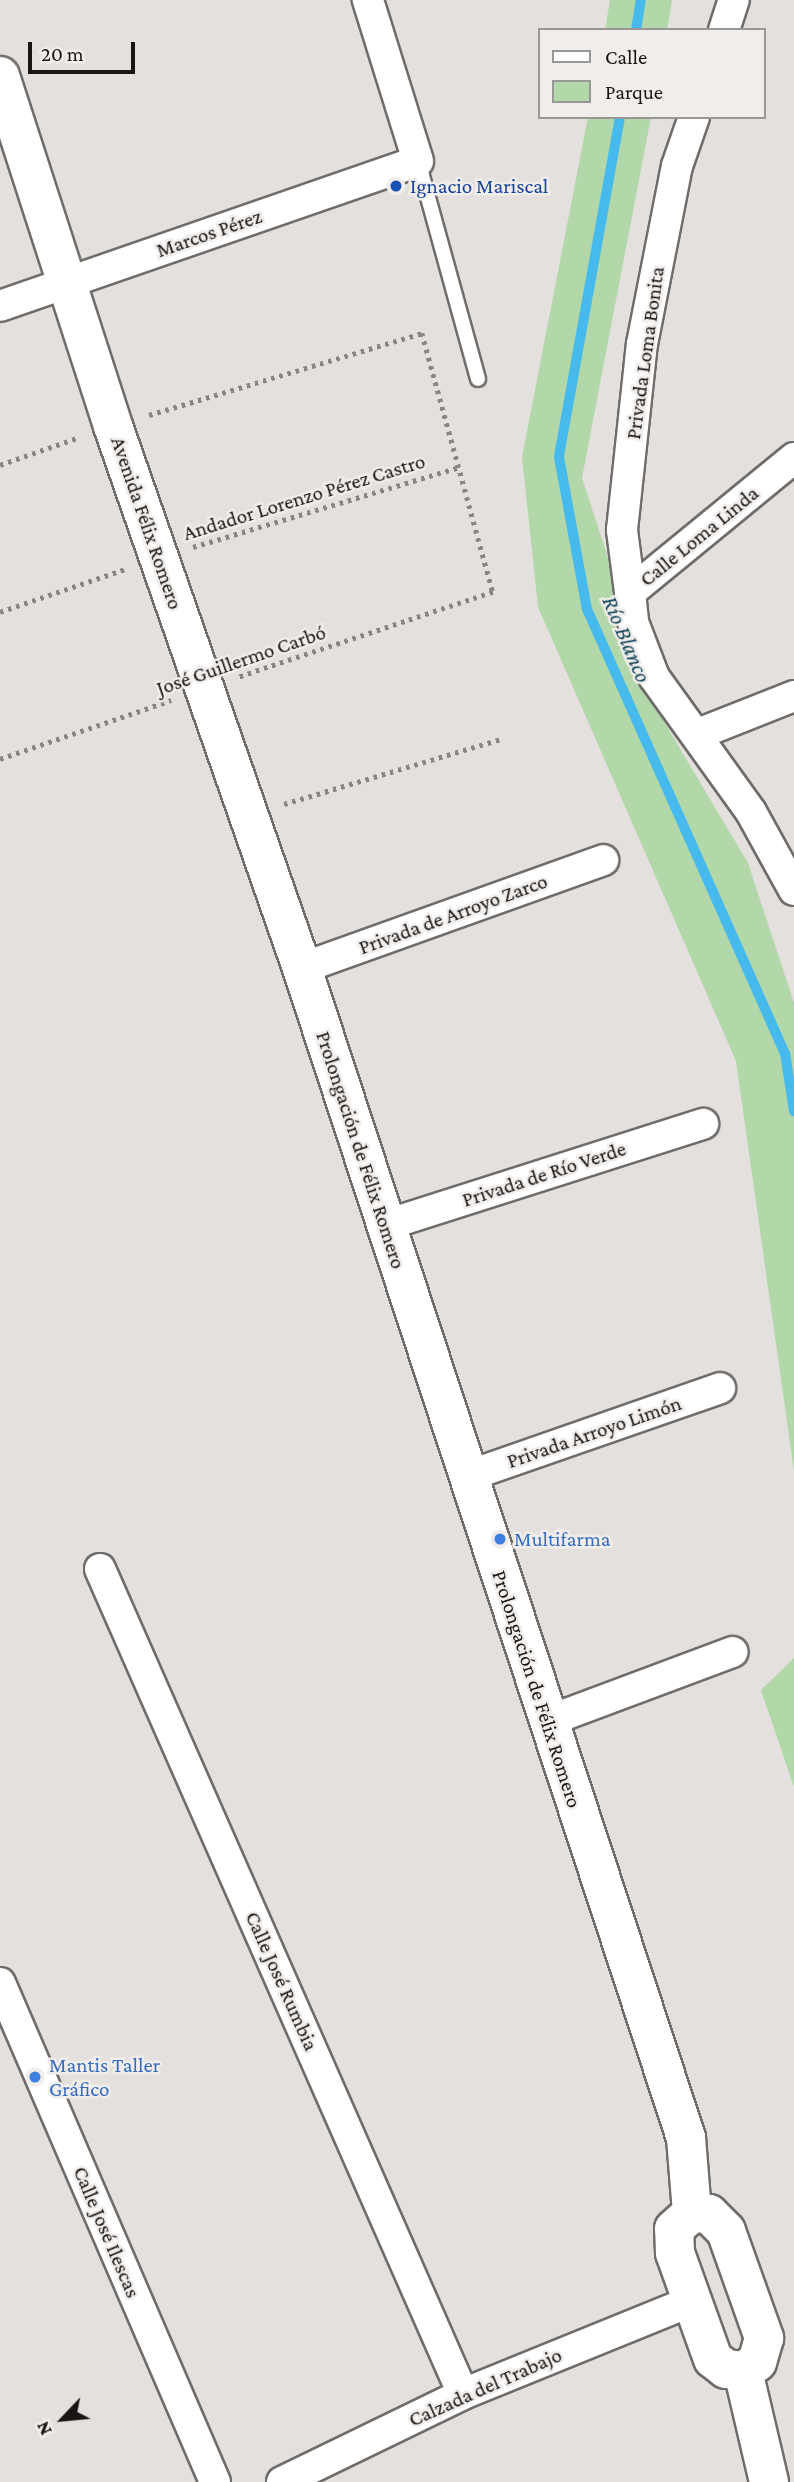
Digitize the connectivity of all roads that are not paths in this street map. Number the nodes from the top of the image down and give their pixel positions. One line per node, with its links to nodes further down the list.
1 (368, 0): 6 (street)
2 (734, 0): 3 (street)
3 (725, 28)
4 (0, 76): 7 (main road, Avenida Félix Romero)
5 (693, 119): 11 (street, Privada Loma Bonita)
6 (418, 161): 7 (street, Marcos Pérez); 9 (lane)
7 (67, 282): 8 (street, Marcos Pérez); 16 (main road, Avenida Félix Romero)
8 (0, 306)
9 (478, 379)
10 (794, 457): 11 (street, Calle Loma Linda)
11 (630, 592): 13 (street, Calle Loma Linda)
12 (794, 696): 13 (street)
13 (698, 734): 15 (street, Calle Loma Linda)
14 (603, 860): 16 (street, Privada de Arroyo Zarco)
15 (794, 890)
16 (302, 968): 18 (main road, Prolongación de Félix Romero)
17 (703, 1124): 18 (street, Privada de Río Verde)
18 (386, 1225): 20 (main road, Prolongación de Félix Romero)
19 (720, 1388): 20 (street, Privada Arroyo Limón)
20 (468, 1476): 23 (main road, Prolongación de Félix Romero)
21 (100, 1569): 28 (street, Calle José Rumbia)
22 (733, 1652): 23 (street)
23 (548, 1721): 25 (main road, Prolongación de Félix Romero)
24 (0, 1983): 29 (street, Calle José Ilescas)
25 (692, 2213): 26 (main road); 27 (main road)
26 (692, 2301): 27 (main road); 28 (street, Calzada del Trabajo)
27 (743, 2371): 31 (main road)
28 (463, 2394): 30 (street, Calzada del Trabajo)
29 (215, 2482)
30 (282, 2482)
31 (769, 2482)

